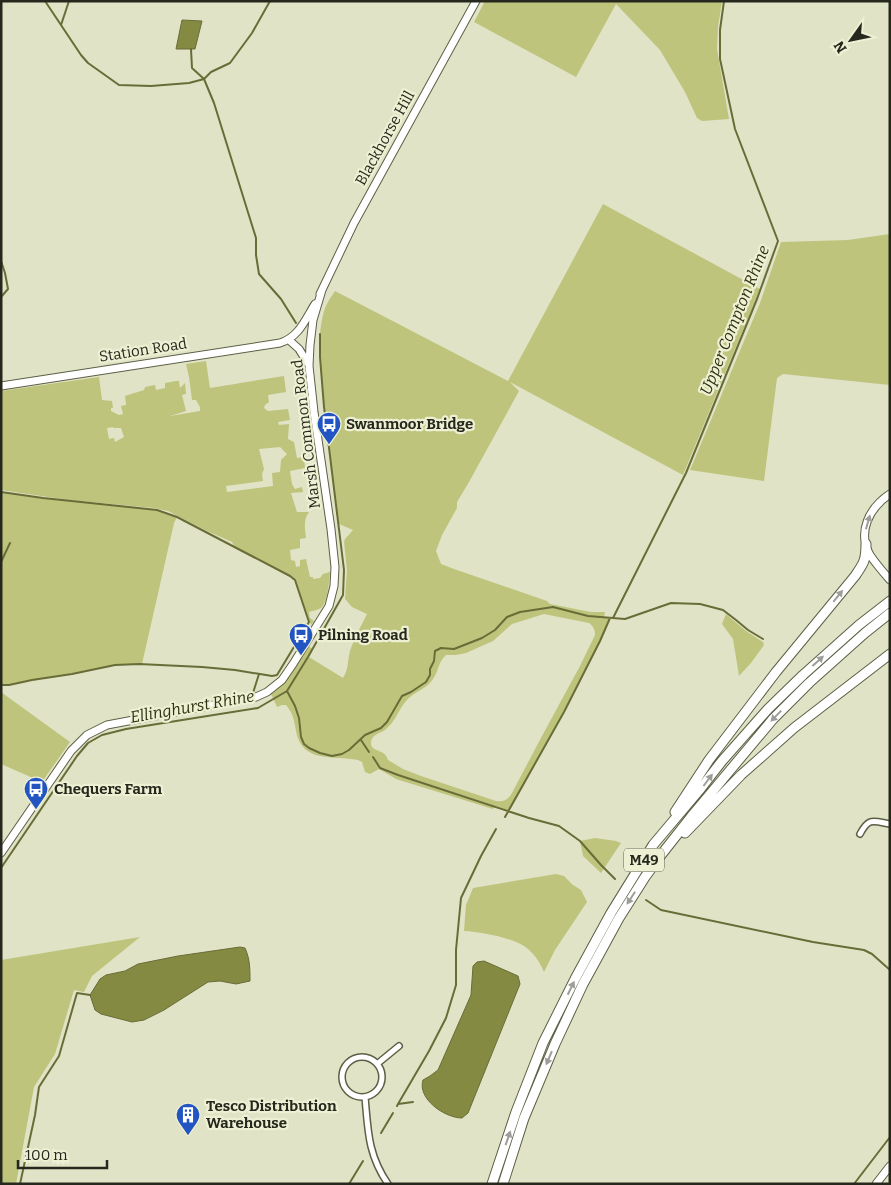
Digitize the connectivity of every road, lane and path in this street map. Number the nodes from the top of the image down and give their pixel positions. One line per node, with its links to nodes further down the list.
1 (476, 1): 2 (main road, Blackhorse Hill)
2 (322, 290): 3 (main road); 4 (main road, Marsh Common Road)
3 (289, 340): 4 (main road); 5 (main road, Station Road)
4 (309, 366): 15 (main road, Marsh Common Road)
5 (1, 386)
6 (890, 494): 7 (main road, one-way to 6)
7 (866, 544): 8 (main road); 14 (highway, M49, one-way to 7)
8 (890, 580)
9 (890, 601): 14 (highway, M49, one-way to 9)
10 (890, 613): 16 (highway, M49, one-way to 16)
11 (890, 654): 16 (highway, M49)
12 (890, 824): 13 (street)
13 (860, 834)
14 (653, 845): 22 (highway, M49, one-way to 14)
15 (1, 853)
16 (645, 877): 23 (highway, M49, one-way to 23)
17 (399, 1046): 18 (street)
18 (377, 1064): 19 (street); 19 (street)
19 (365, 1097): 21 (street)
20 (890, 1166): 24 (main road)
21 (387, 1183)
22 (492, 1184)
23 (503, 1184)
24 (876, 1184)

